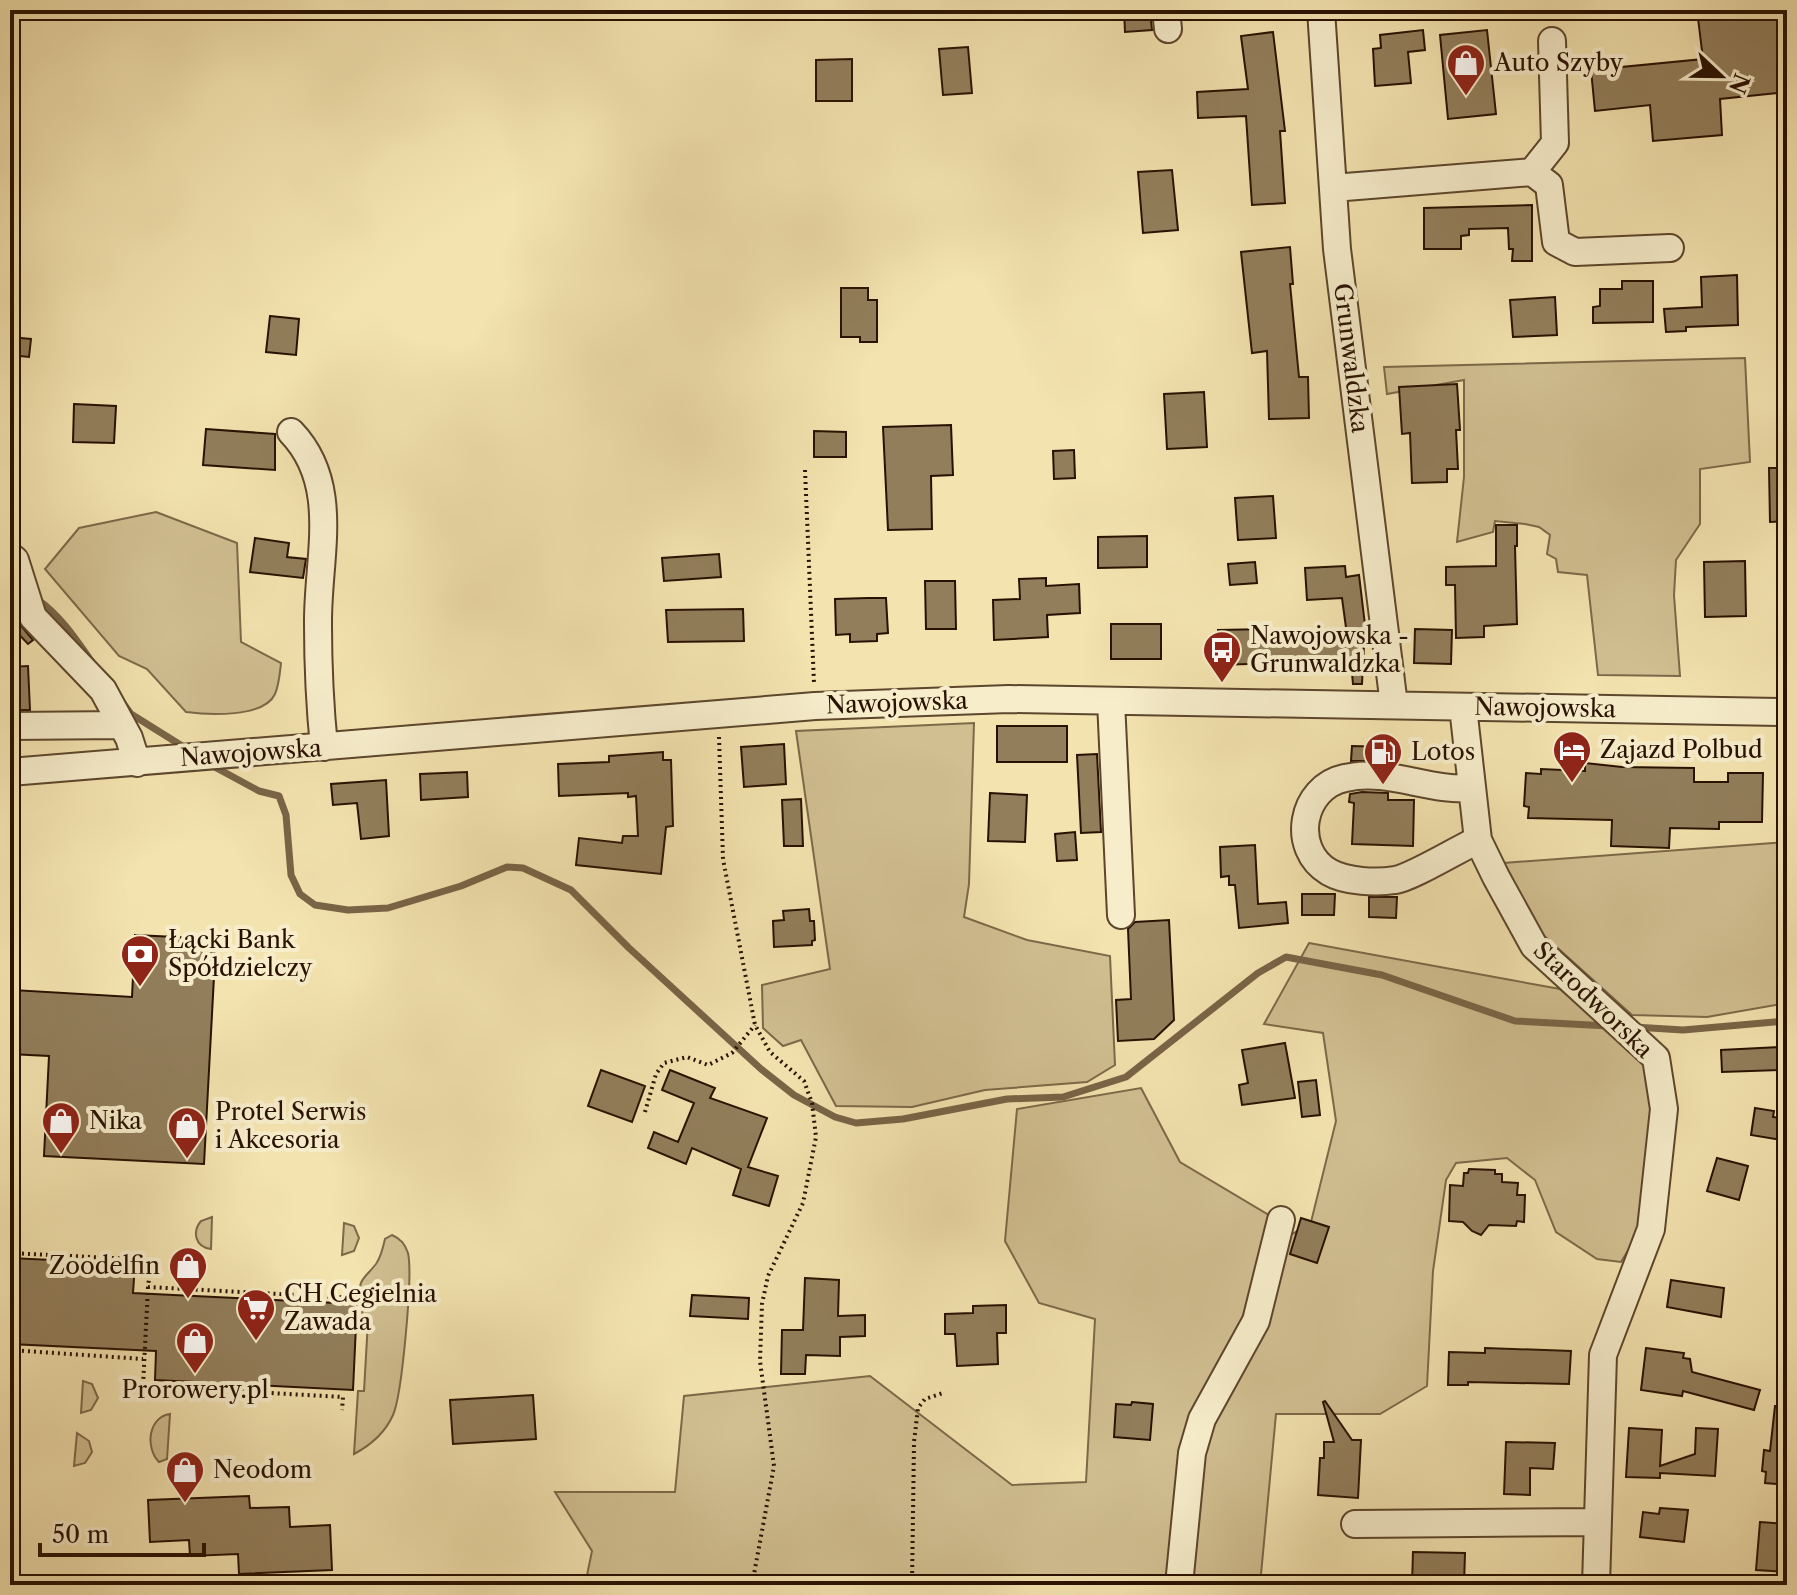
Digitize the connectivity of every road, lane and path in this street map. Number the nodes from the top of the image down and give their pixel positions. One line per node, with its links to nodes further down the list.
1 (1321, 10): 4 (street, Grunwaldzka)
2 (1552, 41): 3 (street)
3 (1532, 172): 4 (street); 5 (street)
4 (1333, 188): 10 (street, Grunwaldzka)
5 (1670, 248)
6 (291, 432): 17 (street)
7 (805, 470): 11 (path)
8 (16, 568): 15 (street)
9 (1111, 701): 10 (street, Nawojowska); 11 (street, Nawojowska); 22 (street)
10 (1394, 705): 12 (street, Nawojowska)
11 (815, 706): 14 (street, Nawojowska)
12 (1463, 707): 13 (street, Nawojowska); 20 (street, Starodworska)
13 (1787, 712)
14 (719, 714): 17 (street, Nawojowska); 23 (path)
15 (122, 725): 16 (street); 18 (street)
16 (10, 726)
17 (324, 747): 18 (street, Nawojowska)
18 (137, 763): 19 (street, Nawojowska)
19 (10, 772)
20 (1472, 788): 21 (street, Starodworska); 21 (street)
21 (1478, 840): 33 (street, Starodworska)
22 (1121, 915)
23 (755, 1025): 24 (path); 35 (path)
24 (645, 1112)
25 (1281, 1220): 37 (street)
26 (10, 1253): 27 (path)
27 (148, 1287): 28 (path); 30 (path)
28 (354, 1298)
29 (10, 1350): 30 (path)
30 (143, 1359): 32 (path)
31 (943, 1393): 36 (path)
32 (342, 1410)
33 (1597, 1522): 34 (street); 38 (street, Starodworska)
34 (1355, 1524)
35 (752, 1585)
36 (912, 1585)
37 (1179, 1585)
38 (1596, 1585)

